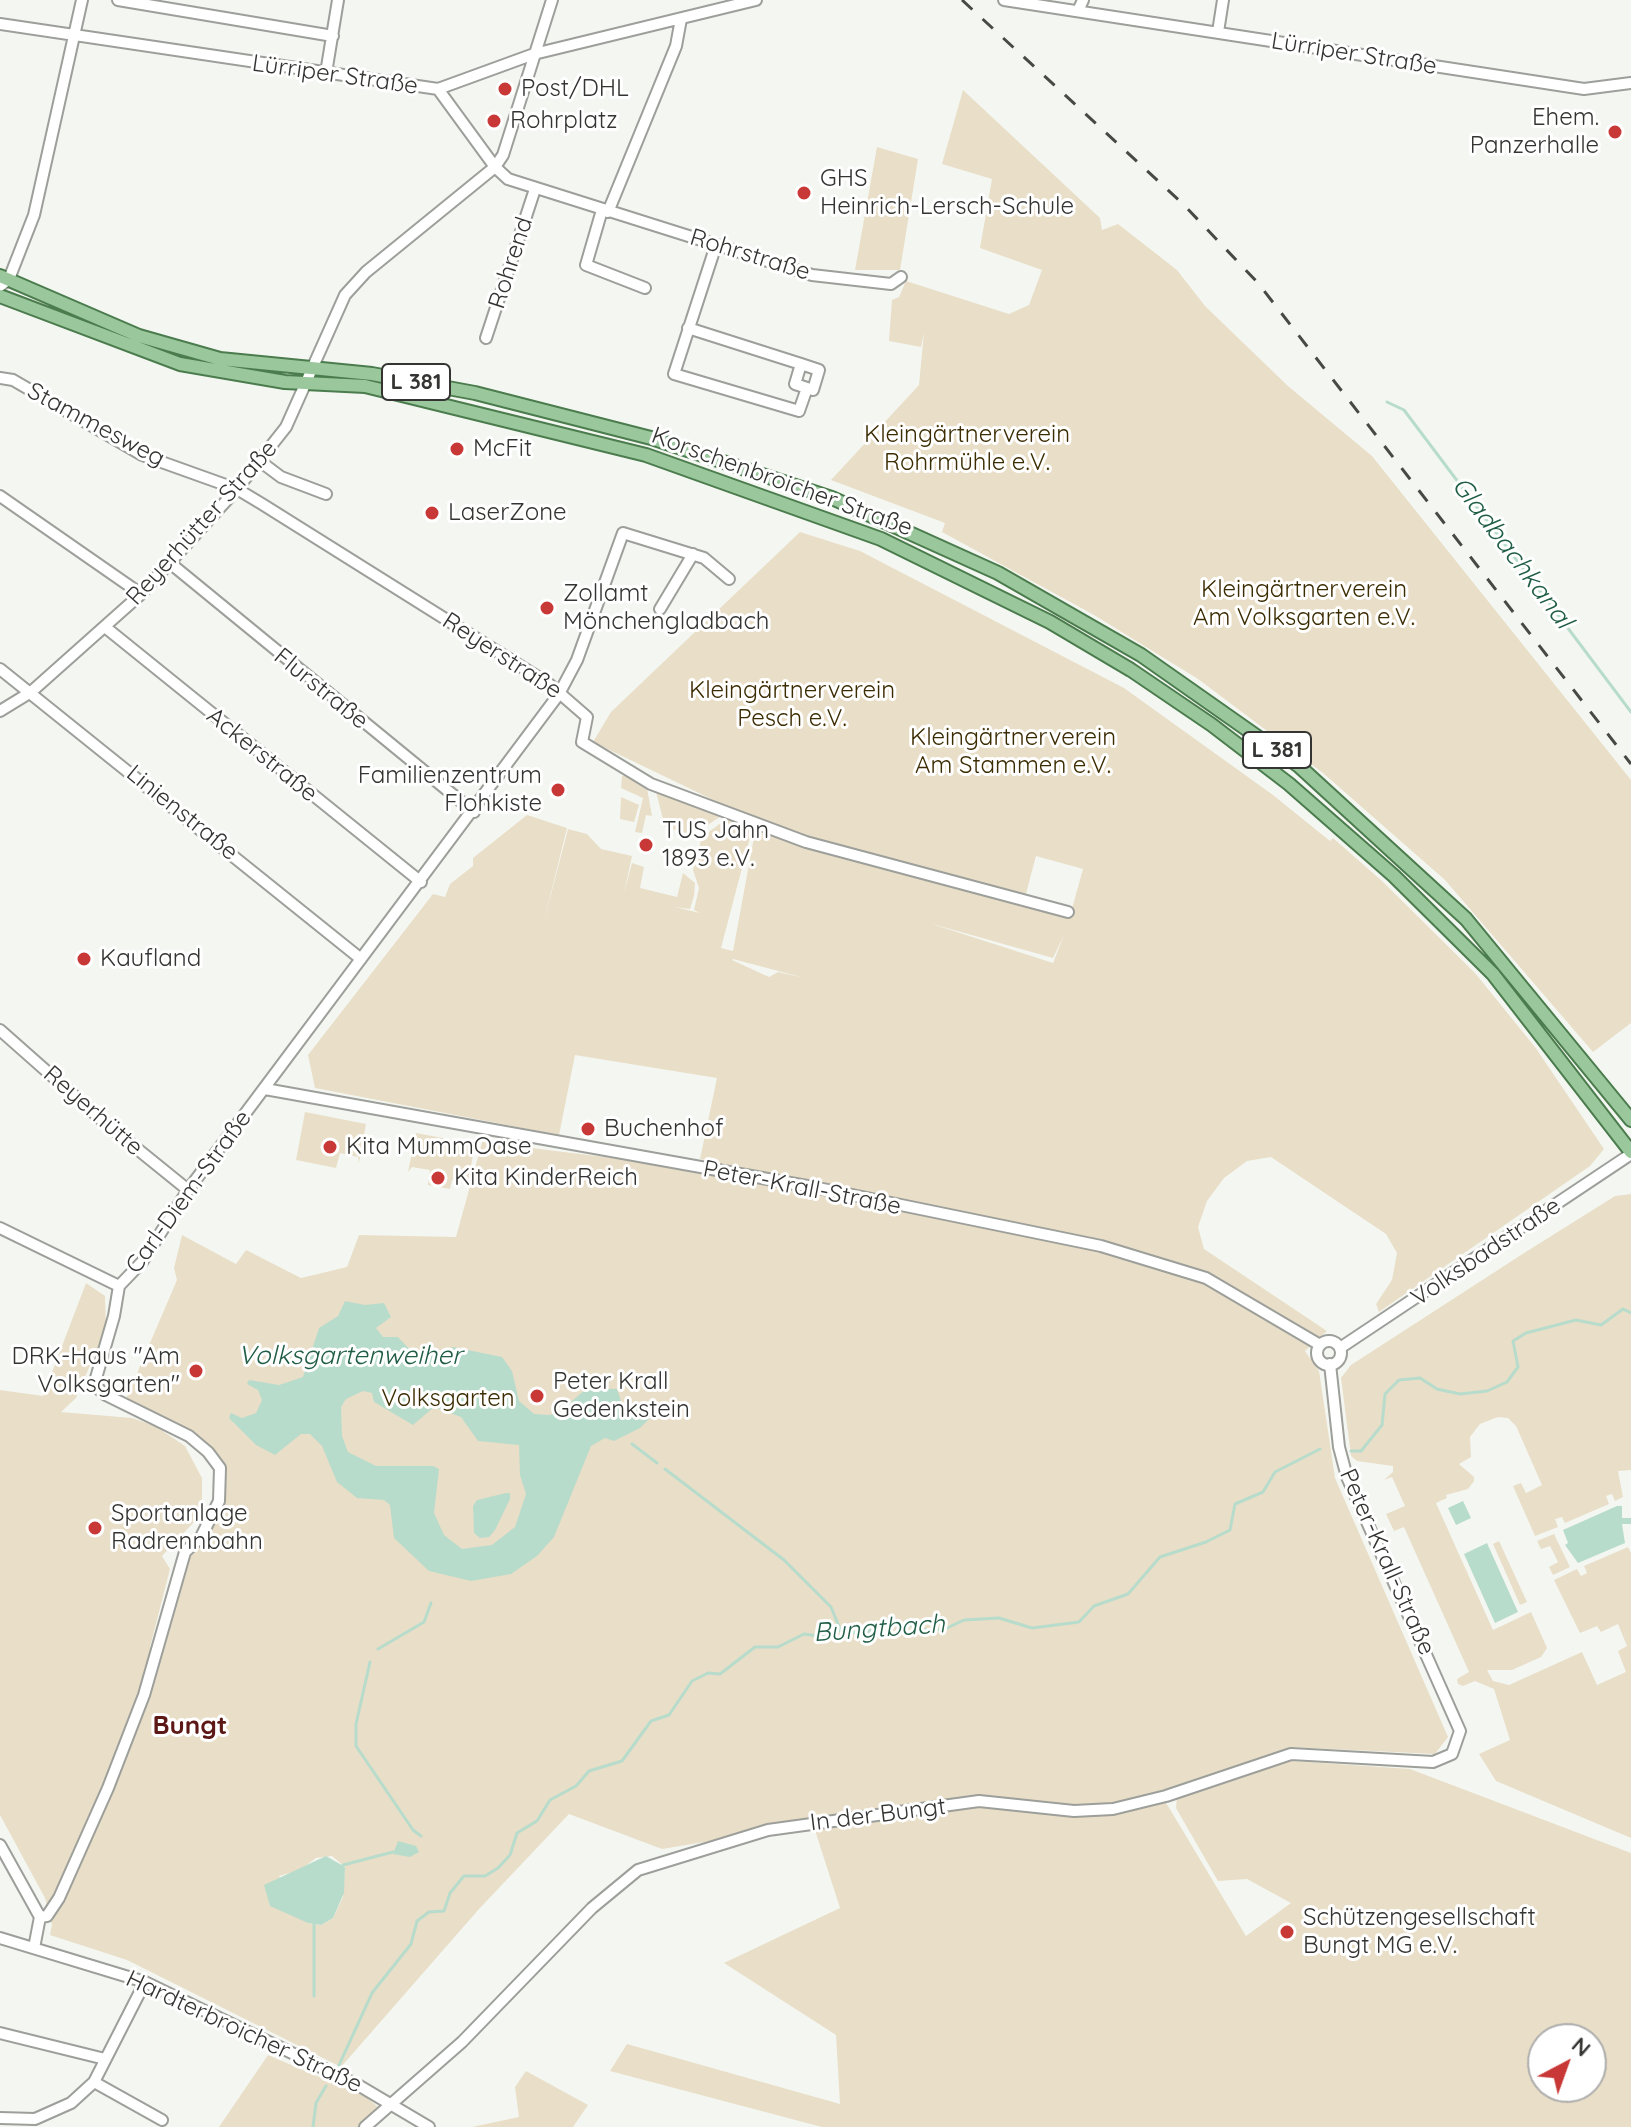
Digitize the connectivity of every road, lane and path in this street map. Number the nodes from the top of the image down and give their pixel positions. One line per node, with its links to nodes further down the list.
1 (82, 0): 13 (street)
2 (118, 0): 14 (street)
3 (338, 0): 14 (street)
4 (552, 0): 15 (street)
5 (756, 0): 10 (street, Lürriper Straße)
6 (1004, 0): 9 (street, Lürriper Straße)
7 (1083, 0): 9 (street)
8 (1223, 0): 12 (street)
9 (1078, 11): 12 (street, Lürriper Straße)
10 (681, 19): 15 (street, Lürriper Straße); 21 (street)
11 (0, 24): 13 (street, Lürriper Straße)
12 (1218, 32): 17 (street, Lürriper Straße)
13 (74, 36): 16 (street, Lürriper Straße); 24 (street)
14 (333, 36): 16 (street)
15 (534, 54): 18 (street, Lürriper Straße); 19 (street)
16 (326, 73): 18 (street, Lürriper Straße)
17 (1631, 83)
18 (438, 89): 19 (street, Rohrstraße)
19 (495, 167): 20 (street, Rohrstraße); 30 (street, Reyerhütter Straße)
20 (535, 189): 21 (street, Rohrstraße); 28 (street, Rohrend)
21 (605, 211): 22 (street, Rohrstraße); 25 (street)
22 (716, 245): 23 (street, Rohrstraße); 27 (street)
23 (901, 277)
24 (3, 280): 30 (main road, Korschenbroicher Straße / L 381)
25 (645, 288)
26 (0, 296): 32 (main road, Korschenbroicher Straße / L 381)
27 (688, 328): 29 (street); 33 (street)
28 (486, 338)
29 (801, 364): 33 (street); 33 (street)
30 (314, 367): 32 (street, Reyerhütter Straße); 54 (main road, Korschenbroicher Straße / L 381)
31 (0, 378): 35 (street, Stammesweg)
32 (306, 383): 34 (street, Reyerhütter Straße); 55 (main road, Korschenbroicher Straße / L 381)
33 (807, 388)
34 (261, 462): 35 (street, Reyerhütter Straße); 36 (street)
35 (237, 489): 39 (street, Reyerhütter Straße); 46 (street, Reyerstraße)
36 (326, 494)
37 (0, 496): 41 (street)
38 (693, 554): 40 (street, Carl-Diem-Straße); 42 (street); 46 (street, Carl-Diem-Straße)
39 (170, 563): 41 (street, Reyerhütter Straße); 48 (street, Flurstraße)
40 (729, 579)
41 (141, 594): 43 (street, Reyerhütter Straße)
42 (660, 609)
43 (105, 627): 45 (street, Reyerhütter Straße); 49 (street, Ackerstraße)
44 (0, 669): 45 (street, Linienstraße)
45 (31, 692): 47 (street, Reyerhütter Straße); 51 (street, Linienstraße)
46 (559, 694): 48 (street, Carl-Diem-Straße); 50 (street, Reyerstraße)
47 (0, 711)
48 (474, 812): 49 (street, Carl-Diem-Straße)
49 (421, 882): 51 (street, Carl-Diem-Straße)
50 (1068, 912)
51 (361, 959): 53 (street, Carl-Diem-Straße)
52 (0, 1030): 56 (street, Reyerhütte)
53 (265, 1089): 56 (street, Carl-Diem-Straße); 59 (street, Peter-Krall-Straße)
54 (1631, 1120)
55 (1631, 1153): 60 (street, Volksbadstraße)
56 (188, 1190): 58 (street, Carl-Diem-Straße)
57 (0, 1228): 58 (street)
58 (119, 1286): 64 (street, Carl-Diem-Straße)
59 (1320, 1345): 60 (street); 61 (street)
60 (1340, 1348): 61 (street)
61 (1330, 1364): 62 (street, Peter-Krall-Straße)
62 (1452, 1754): 71 (street, In der Bungt)
63 (0, 1845): 64 (street)
64 (40, 1917): 66 (street)
65 (0, 1938): 66 (street, Hardterbroicher Straße)
66 (34, 1948): 67 (street, Hardterbroicher Straße)
67 (145, 1982): 69 (street); 71 (street, Hardterbroicher Straße)
68 (0, 2033): 69 (street)
69 (105, 2059): 70 (street)
70 (94, 2082): 73 (street); 74 (street)
71 (394, 2104): 75 (street, In der Bungt); 76 (street, Hardterbroicher Straße)
72 (0, 2118): 74 (street)
73 (162, 2120)
74 (36, 2123)
75 (365, 2127)
76 (429, 2127)

